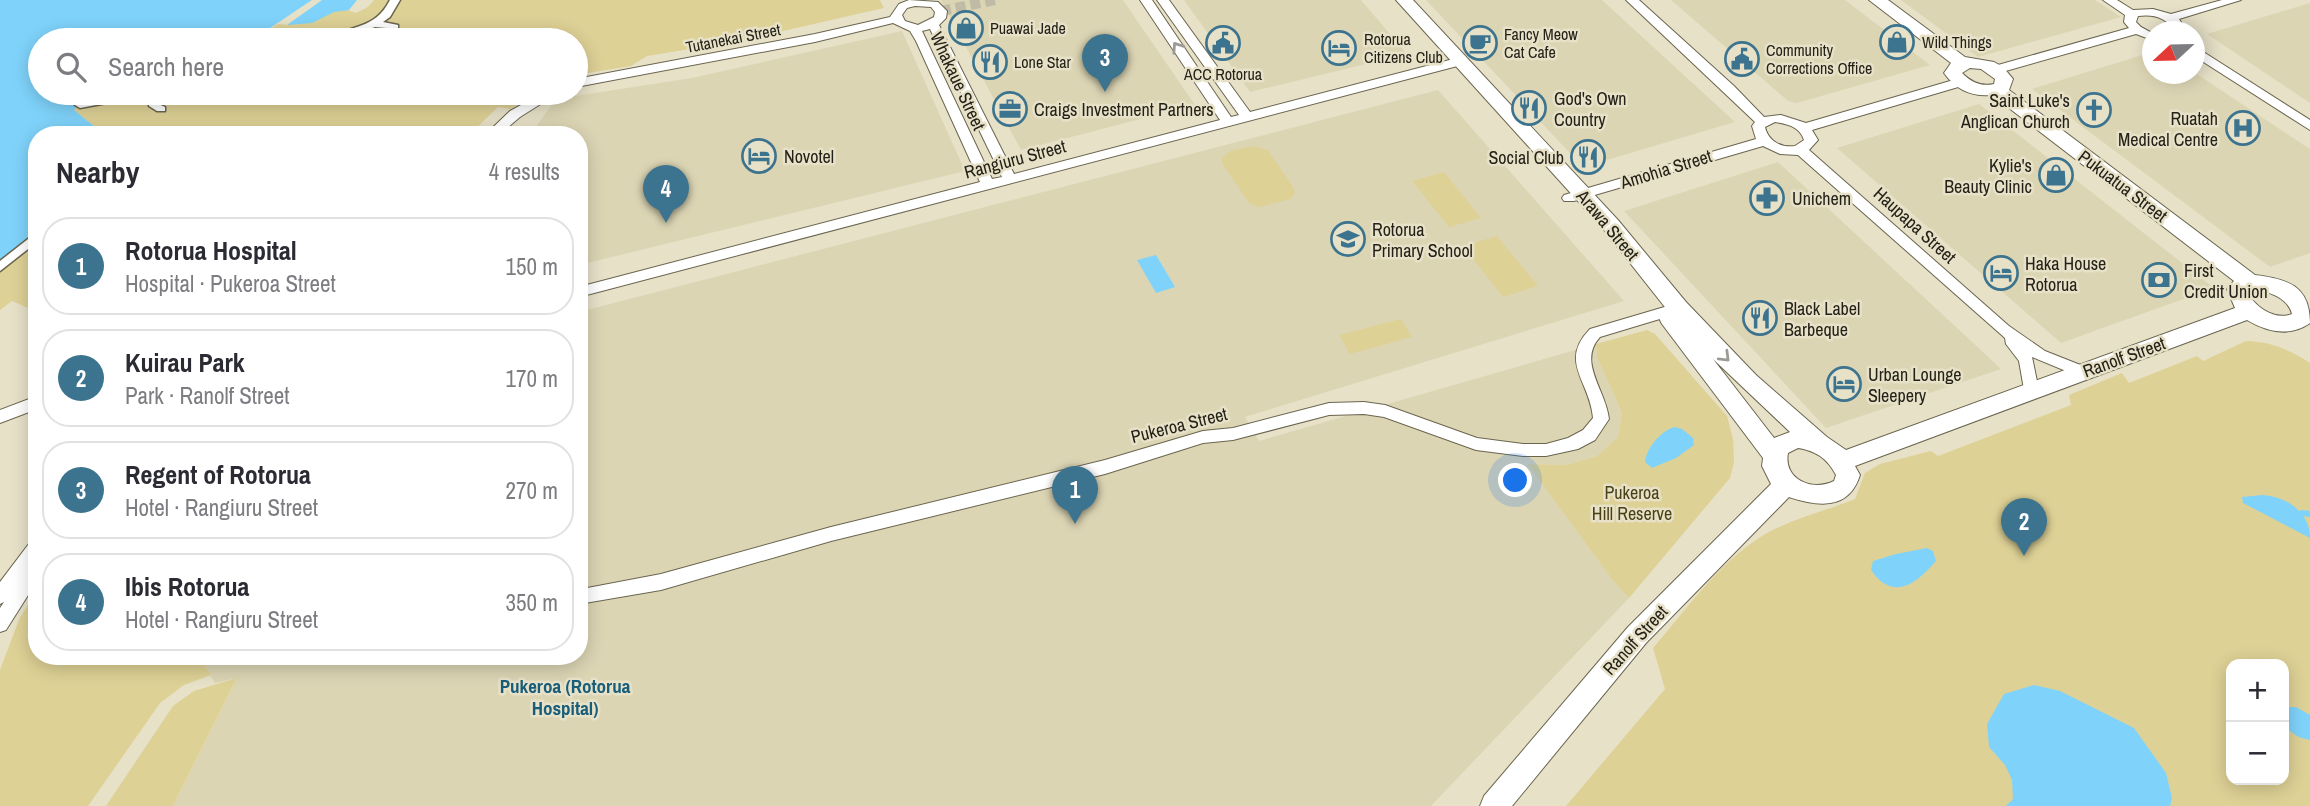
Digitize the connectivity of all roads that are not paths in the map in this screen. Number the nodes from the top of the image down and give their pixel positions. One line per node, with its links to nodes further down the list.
1 (395, 0): 18 (street)
2 (1146, 0): 36 (street, one-way to 2)
3 (1163, 0): 34 (street)
4 (1386, 0): 26 (main road, Arawa Street)
5 (1404, 0): 26 (main road, Arawa Street)
6 (1632, 0): 35 (street)
7 (1877, 0): 27 (main road)
8 (2109, 0): 14 (street)
9 (2125, 0): 13 (street)
10 (2235, 0): 15 (street)
11 (919, 1): 12 (street); 19 (street)
12 (902, 3): 16 (street)
13 (2145, 11): 14 (street); 15 (street)
14 (2131, 15): 23 (street)
15 (2171, 18): 17 (street)
16 (896, 19): 22 (street); 29 (street, Tutanekai Street)
17 (2174, 21)
18 (375, 24): 20 (street); 21 (street)
19 (933, 24): 22 (street); 42 (street, Whakaue Street)
20 (395, 27)
21 (361, 28)
22 (914, 28): 43 (street, Whakaue Street)
23 (2137, 30): 24 (street); 28 (street)
24 (2142, 32)
25 (2205, 57): 38 (street)
26 (1453, 63): 34 (street, Rangiuru Street); 44 (main road, Arawa Street)
27 (1962, 63): 28 (main road); 30 (main road)
28 (1996, 80): 30 (main road); 47 (main road, Pukuatua Street)
29 (588, 81)
30 (1961, 82): 39 (street)
31 (80, 105): 33 (street)
32 (531, 105): 37 (street)
33 (89, 116)
34 (1248, 118): 36 (street, Rangiuru Street)
35 (1769, 120): 39 (street); 40 (street)
36 (1229, 123): 42 (street, Rangiuru Street)
37 (501, 126)
38 (2310, 126)
39 (1804, 128): 41 (street)
40 (1764, 141): 41 (street); 44 (street, Amohia Street)
41 (1801, 150): 52 (street, Haupapa Street)
42 (1010, 180): 43 (street, Rangiuru Street)
43 (988, 186): 48 (street, Rangiuru Street)
44 (1576, 196): 50 (main road, Arawa Street)
45 (28, 244): 46 (street)
46 (0, 267)
47 (2250, 282): 49 (main road); 51 (main road)
48 (588, 290)
49 (2301, 292): 53 (main road)
50 (1671, 310): 58 (main road, Arawa Street, one-way to 58); 59 (main road, Arawa Street); 65 (street, Pukeroa Street)
51 (2250, 311): 53 (main road); 54 (main road, Ranolf Street)
52 (2004, 330): 54 (street, Haupapa Street); 55 (street, Haupapa Street)
53 (2302, 330)
54 (2082, 372): 55 (main road, Ranolf Street)
55 (2031, 391): 60 (main road, Ranolf Street)
56 (28, 406): 57 (street)
57 (0, 417)
58 (1818, 443): 59 (main road); 60 (main road)
59 (1773, 455): 61 (main road)
60 (1841, 461): 61 (main road)
61 (1787, 484): 67 (main road, Ranolf Street)
62 (28, 558): 64 (street)
63 (28, 579): 66 (street)
64 (0, 596)
65 (588, 596)
66 (0, 624)
67 (1494, 806)

